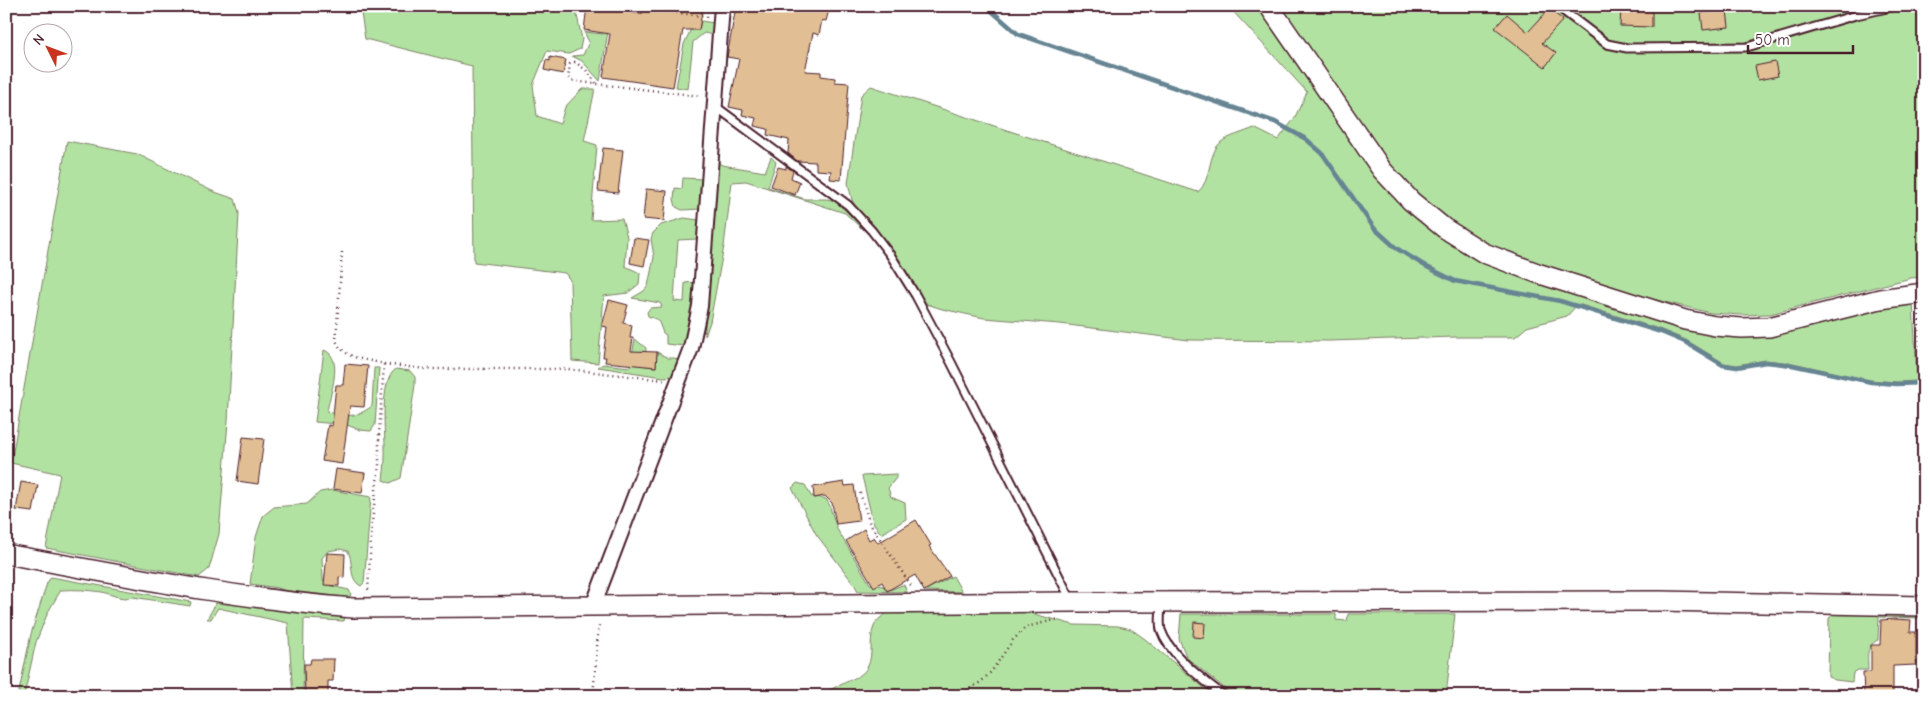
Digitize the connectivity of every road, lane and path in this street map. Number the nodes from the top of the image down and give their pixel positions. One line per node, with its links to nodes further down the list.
1 (627, 6): 5 (path)
2 (1269, 6): 9 (street)
3 (1557, 6): 4 (lane)
4 (1896, 6)
5 (721, 12): 7 (street)
6 (596, 84): 6 (path); 7 (path)
7 (715, 101): 11 (street); 19 (lane)
8 (342, 252): 10 (path)
9 (1921, 293): 17 (path)
10 (384, 364): 11 (path); 18 (path)
11 (678, 382): 16 (street)
12 (860, 493): 15 (path)
13 (6, 554): 18 (street)
14 (1161, 602): 17 (street); 19 (street); 22 (lane)
15 (922, 604): 16 (street); 19 (street)
16 (597, 606): 18 (street); 20 (path)
17 (1921, 606)
18 (367, 608)
19 (1069, 610): 21 (path)
20 (593, 696)
21 (957, 696)
22 (1224, 696)

